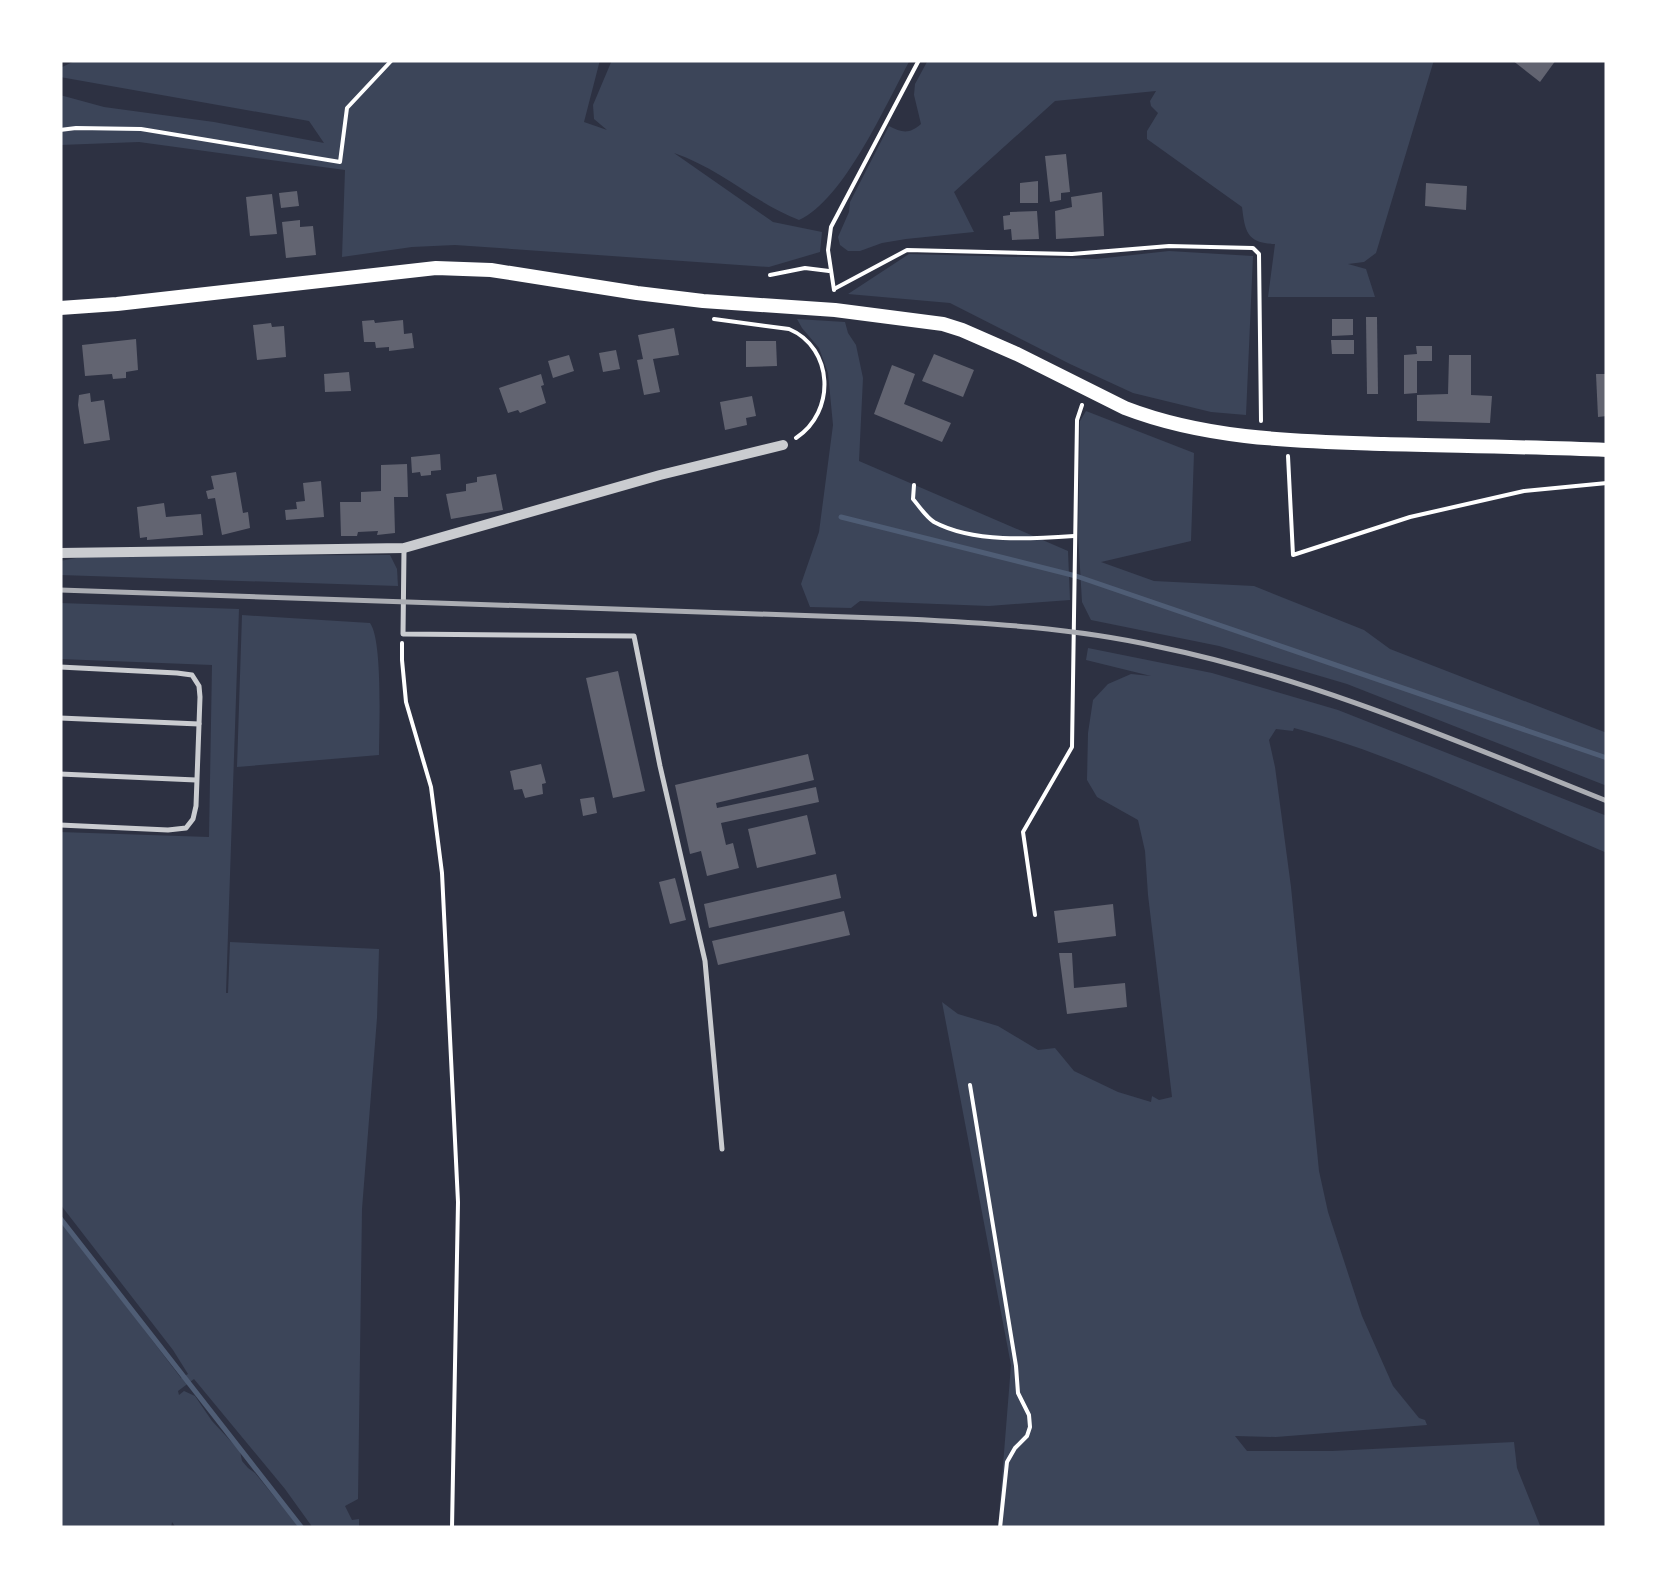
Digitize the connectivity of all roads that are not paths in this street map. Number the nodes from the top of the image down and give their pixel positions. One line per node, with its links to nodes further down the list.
1 (60, 308): 3 (main road)
2 (783, 445): 4 (street)
3 (1607, 450)
4 (404, 548): 5 (street); 12 (lane)
5 (60, 553)
6 (60, 668): 8 (lane)
7 (60, 718): 8 (lane)
8 (198, 724): 10 (lane)
9 (60, 774): 10 (lane)
10 (196, 780): 11 (lane)
11 (60, 825)
12 (722, 1149)

